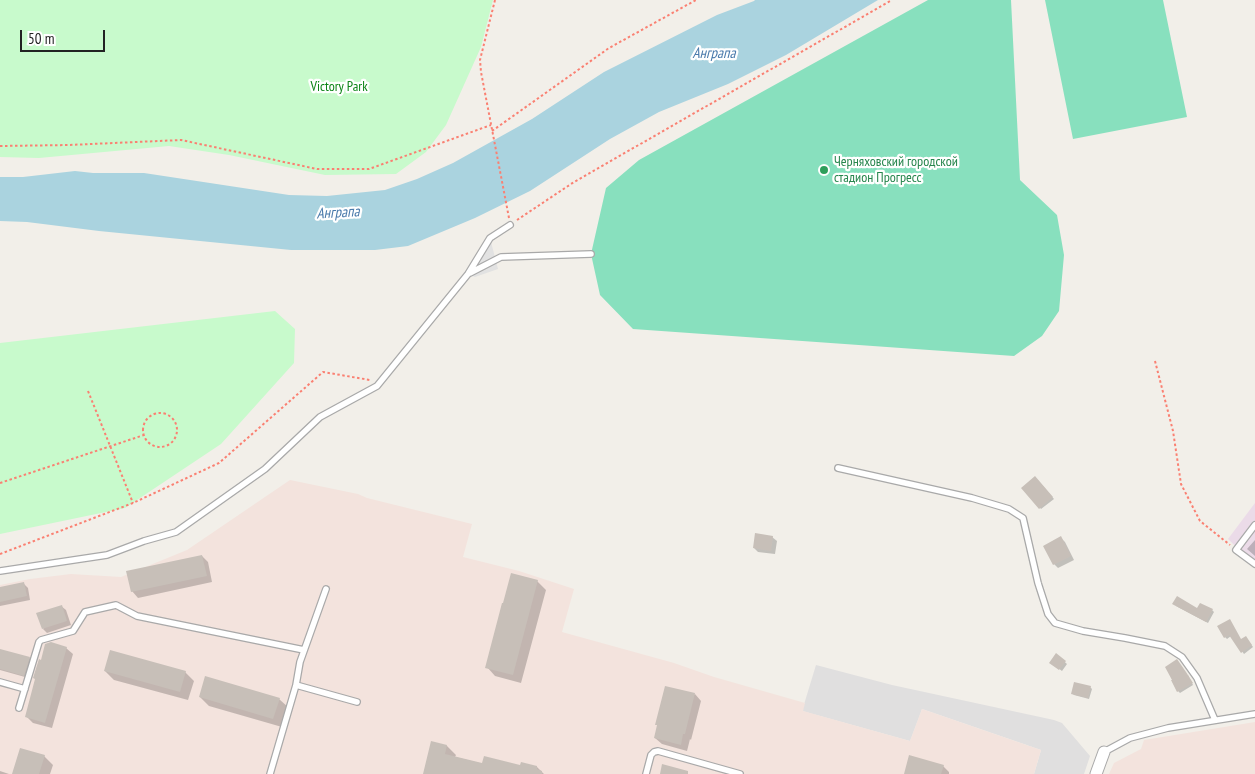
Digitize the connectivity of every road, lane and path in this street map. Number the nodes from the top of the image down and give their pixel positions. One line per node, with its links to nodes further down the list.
1 (495, 0): 4 (path)
2 (696, 0): 5 (path)
3 (892, 0): 7 (path)
4 (491, 125): 5 (path); 6 (path)
5 (492, 131): 7 (path)
6 (0, 146)
7 (510, 225): 9 (lane)
8 (591, 254): 9 (lane)
9 (468, 274): 11 (lane)
10 (1155, 360): 19 (path)
11 (381, 382): 17 (path); 22 (lane)
12 (88, 391): 14 (path)
13 (144, 435): 13 (path); 14 (path)
14 (111, 446): 16 (path); 17 (path)
15 (838, 468): 31 (lane)
16 (0, 483)
17 (133, 503): 20 (path)
18 (1255, 525): 19 (lane)
19 (1236, 550): 21 (lane)
20 (0, 554)
21 (1255, 564)
22 (0, 571)
23 (326, 589): 24 (lane)
24 (304, 650): 26 (lane); 27 (lane)
25 (0, 682): 27 (lane)
26 (296, 685): 28 (lane); 33 (lane)
27 (25, 689): 29 (lane)
28 (357, 702)
29 (19, 708)
30 (1255, 714): 31 (lane)
31 (1215, 720): 32 (lane)
32 (1104, 752): 36 (street)
33 (270, 774)
34 (646, 774): 35 (lane)
35 (740, 774)
36 (1096, 774)

